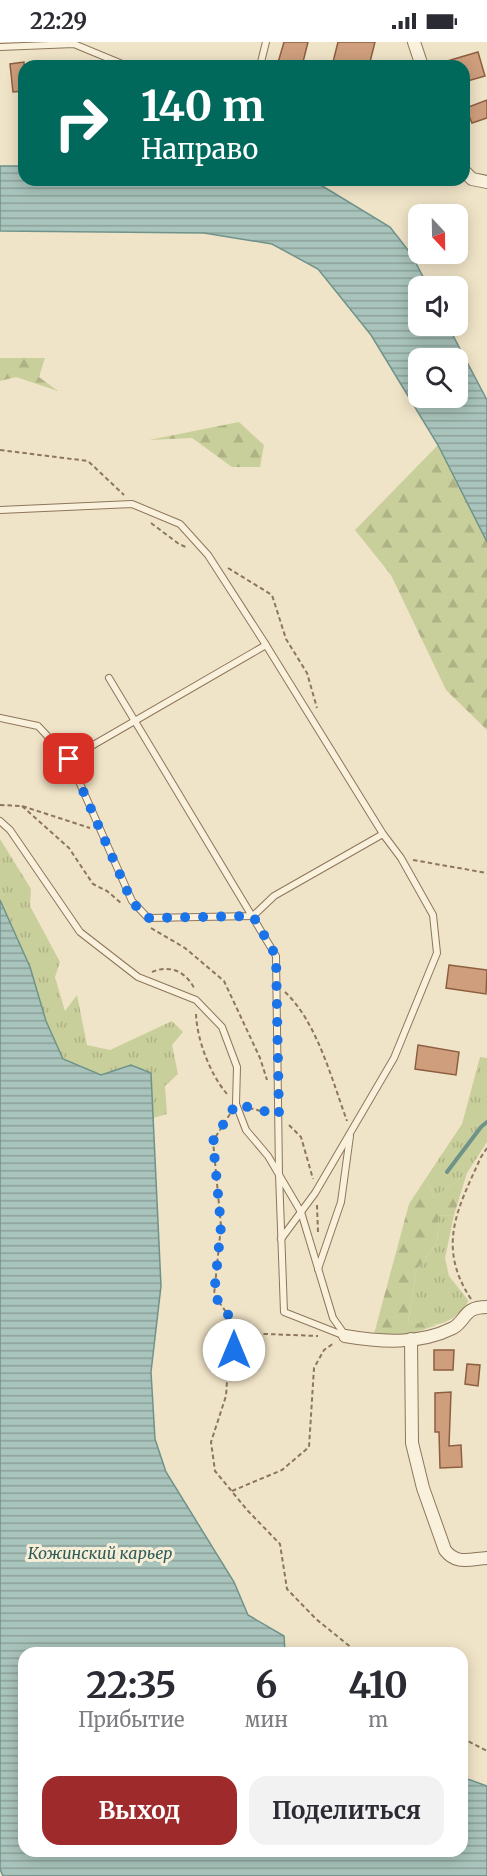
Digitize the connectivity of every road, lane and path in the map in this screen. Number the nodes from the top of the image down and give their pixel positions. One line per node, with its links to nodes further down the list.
1 (266, 42): 5 (lane)
2 (414, 42): 6 (street)
3 (0, 47): 4 (lane)
4 (113, 60)
5 (262, 60)
6 (420, 60)
7 (470, 176): 8 (street)
8 (487, 182)
9 (0, 450): 10 (path)
10 (118, 489)
11 (0, 510): 12 (lane)
12 (266, 645): 15 (lane); 21 (lane)
13 (109, 678): 15 (lane)
14 (0, 718): 16 (lane)
15 (135, 720): 16 (lane); 25 (lane)
16 (69, 759): 20 (lane)
17 (0, 806): 18 (path)
18 (22, 806): 20 (path); 24 (path)
19 (0, 821): 27 (lane)
20 (101, 831): 25 (lane)
21 (383, 834): 22 (lane); 25 (lane)
22 (401, 858): 23 (path); 33 (lane)
23 (487, 873)
24 (122, 904)
25 (253, 916): 28 (lane)
26 (146, 924): 30 (path)
27 (138, 978): 29 (lane); 29 (path)
28 (277, 984): 32 (lane); 33 (path)
29 (196, 1000): 31 (path); 31 (lane)
30 (269, 1087)
31 (236, 1104): 32 (path); 35 (lane); 42 (path)
32 (279, 1115): 35 (lane); 36 (path)
33 (350, 1131): 36 (lane); 40 (lane)
34 (487, 1148): 41 (path)
35 (279, 1174): 37 (lane); 39 (lane)
36 (315, 1193): 37 (lane); 38 (path)
37 (301, 1212): 39 (lane); 40 (lane)
38 (318, 1235)
39 (281, 1239): 44 (lane)
40 (317, 1269): 44 (lane)
41 (482, 1307): 45 (street)
42 (241, 1333): 43 (path); 46 (path)
43 (324, 1336)
44 (345, 1336): 45 (street); 46 (path)
45 (411, 1340): 47 (street)
46 (232, 1491): 48 (path)
47 (487, 1558)
48 (351, 1647)
49 (468, 1741): 50 (path)
50 (487, 1751)

